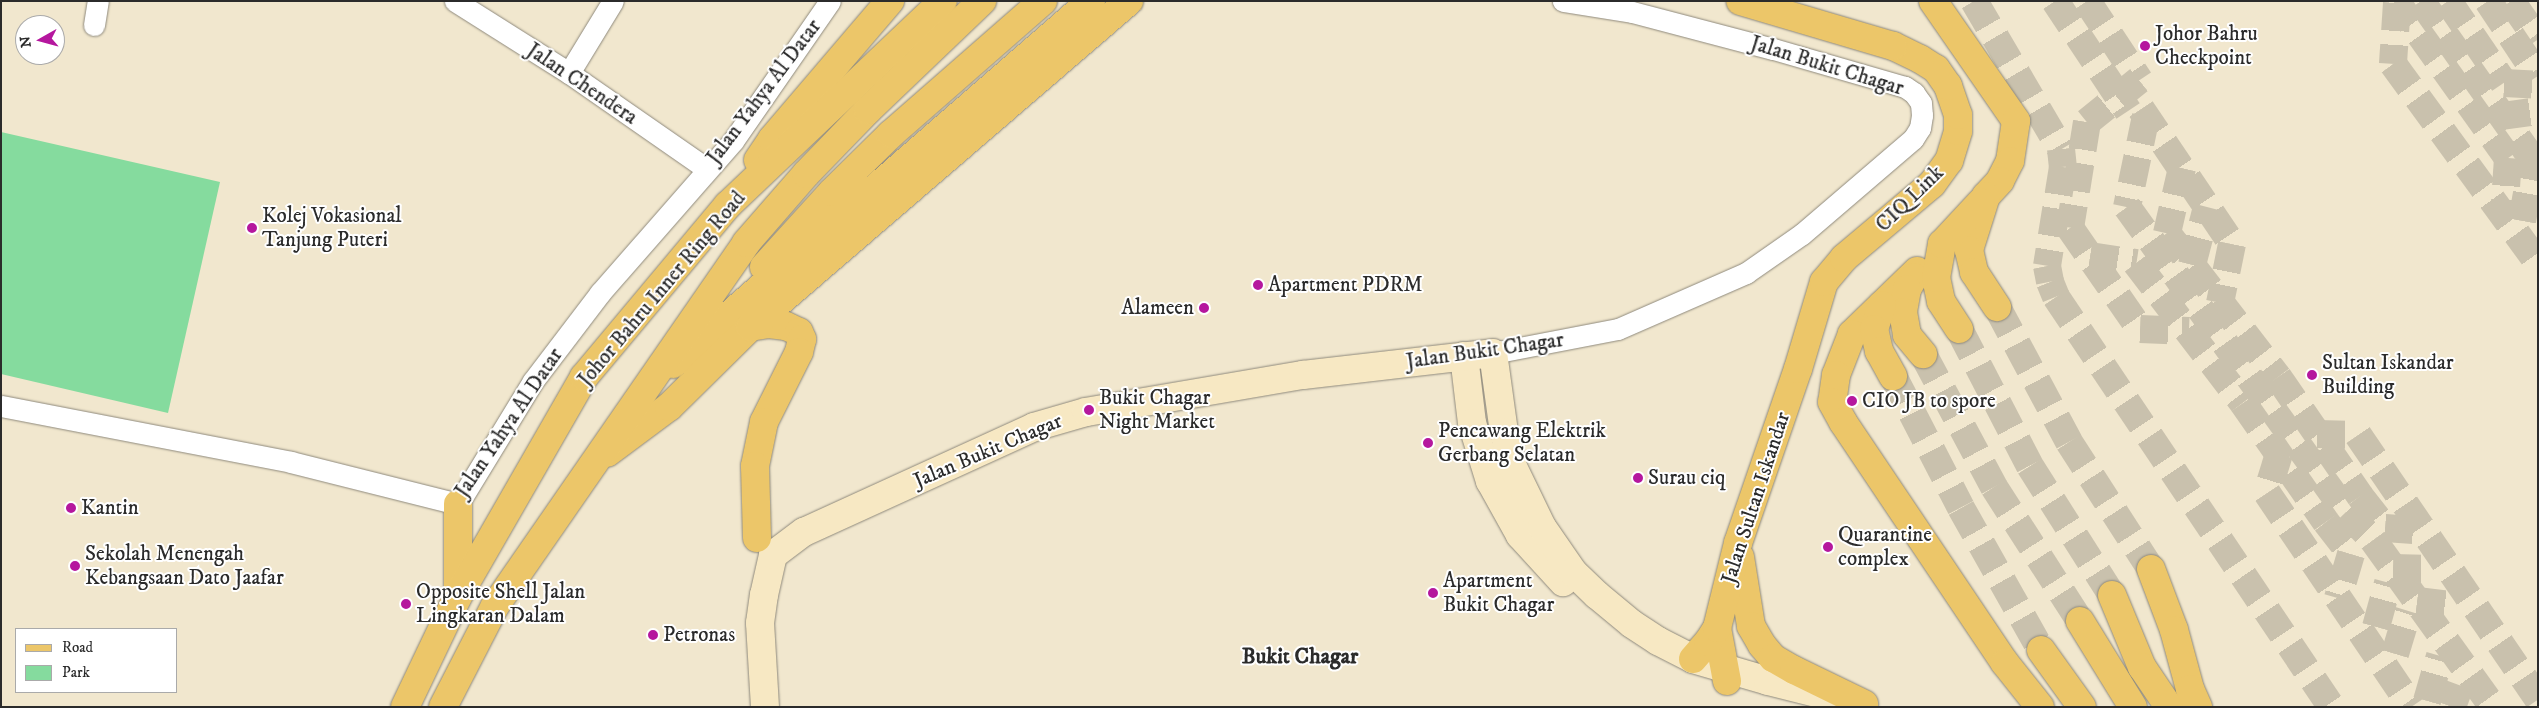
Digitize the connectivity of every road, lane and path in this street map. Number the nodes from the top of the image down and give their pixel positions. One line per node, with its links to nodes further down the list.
1 (98, 1): 15 (street)
2 (455, 1): 16 (street, Jalan Chendera)
3 (613, 1): 16 (street)
4 (830, 1): 17 (street, Jalan Yahya Al Datar)
5 (890, 1): 19 (main road)
6 (943, 1): 19 (main road, Johor Bahru Inner Ring Road)
7 (982, 1): 32 (main road, Johor Bahru Inner Ring Road)
8 (1043, 1): 26 (main road)
9 (1091, 1): 26 (main road)
10 (1129, 1): 24 (main road)
11 (1563, 1): 27 (street, Jalan Bukit Chagar)
12 (1740, 1): 14 (main road, CIQ Link)
13 (1933, 1): 18 (main road)
14 (1805, 11): 30 (main road, CIQ Link)
15 (94, 25)
16 (569, 73): 17 (street, Jalan Chendera)
17 (707, 169): 35 (street, Jalan Yahya Al Datar)
18 (1986, 196): 20 (main road); 23 (main road)
19 (728, 205): 40 (main road, Johor Bahru Inner Ring Road)
20 (1942, 244): 21 (main road); 25 (main road)
21 (1917, 271): 22 (main road); 28 (main road)
22 (1882, 305): 31 (main road); 51 (main road)
23 (1997, 308)
24 (750, 327): 34 (main road); 36 (main road)
25 (1959, 329)
26 (709, 334): 32 (main road)
27 (1493, 353): 29 (main road, Jalan Bukit Chagar); 44 (main road)
28 (1923, 354)
29 (1464, 356): 45 (main road); 49 (main road, Jalan Bukit Chagar)
30 (1798, 369): 37 (main road, Jalan Sultan Iskandar)
31 (1893, 376)
32 (647, 385): 34 (main road, Johor Bahru Inner Ring Road)
33 (1, 406): 35 (street, Jalan Yahya Al Datar)
34 (590, 465): 48 (main road, Johor Bahru Inner Ring Road)
35 (458, 504): 40 (main road)
36 (757, 538)
37 (1738, 544): 42 (main road, Jalan Sultan Iskandar); 46 (main road)
38 (2151, 569): 55 (main road)
39 (2112, 595): 54 (main road)
40 (457, 598): 47 (main road, Johor Bahru Inner Ring Road)
41 (2080, 621): 53 (main road)
42 (1717, 628): 44 (main road, Jalan Sultan Iskandar); 45 (main road, Jalan Sultan Iskandar)
43 (2041, 650): 52 (main road)
44 (1693, 659): 45 (main road)
45 (1726, 674): 46 (main road); 50 (main road)
46 (1867, 706)
47 (405, 707)
48 (443, 707)
49 (765, 707)
50 (1816, 707)
51 (2040, 707)
52 (2082, 707)
53 (2133, 707)
54 (2169, 707)
55 (2198, 707)

